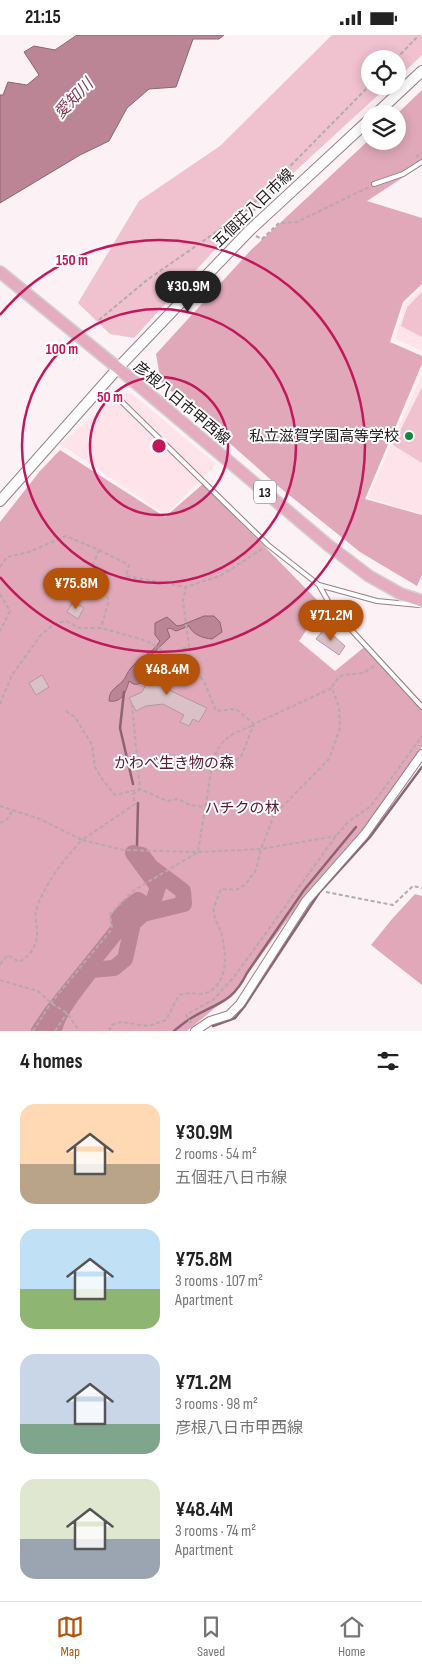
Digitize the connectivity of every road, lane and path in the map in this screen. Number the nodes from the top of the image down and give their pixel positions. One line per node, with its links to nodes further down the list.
1 (419, 35): 2 (path)
2 (405, 50)
3 (422, 71): 5 (main road)
4 (361, 94): 12 (path)
5 (386, 105)
6 (361, 127): 11 (main road, 五個荘八日市線)
7 (422, 153): 8 (path)
8 (415, 158)
9 (422, 161): 10 (lane)
10 (374, 184): 13 (path)
11 (277, 205): 12 (path); 13 (main road, 五個荘八日市線)
12 (245, 212): 15 (path)
13 (249, 231): 16 (main road, 五個荘八日市線)
14 (0, 272): 16 (main road, 彦根八日市甲西線 / 13)
15 (99, 320)
16 (118, 368): 18 (main road, 五個荘八日市線); 25 (main road, 彦根八日市甲西線 / 13)
17 (121, 401): 19 (lane)
18 (0, 501)
19 (268, 545): 22 (lane); 23 (path)
20 (99, 550): 21 (path); 23 (path); 27 (path)
21 (0, 567)
22 (319, 585): 26 (lane); 30 (lane)
23 (186, 587): 29 (path)
24 (0, 594): 28 (path)
25 (422, 601)
26 (422, 605)
27 (101, 628): 29 (path); 32 (path)
28 (0, 631)
29 (189, 647): 36 (path)
30 (380, 662): 31 (path); 34 (lane)
31 (332, 688): 36 (path); 47 (path)
32 (0, 704)
33 (132, 704): 40 (path)
34 (422, 707)
35 (66, 711): 40 (path)
36 (254, 724): 39 (path); 42 (path)
37 (422, 736): 45 (path)
38 (422, 754): 60 (street)
39 (201, 764)
40 (140, 789): 42 (path); 46 (path)
41 (0, 806): 43 (path)
42 (205, 807): 48 (path)
43 (13, 810): 44 (path); 46 (path)
44 (0, 823)
45 (336, 837): 47 (path); 55 (path)
46 (82, 840): 48 (path); 51 (path)
47 (261, 849): 48 (path); 59 (path)
48 (198, 852): 53 (path)
49 (422, 888): 50 (path)
50 (326, 892)
51 (0, 964)
52 (0, 980): 53 (path)
53 (51, 1003): 54 (path); 56 (path)
54 (67, 1013): 57 (path); 58 (path)
55 (186, 1015)
56 (33, 1031)
57 (55, 1031)
58 (79, 1031)
59 (109, 1031)
60 (195, 1031)

